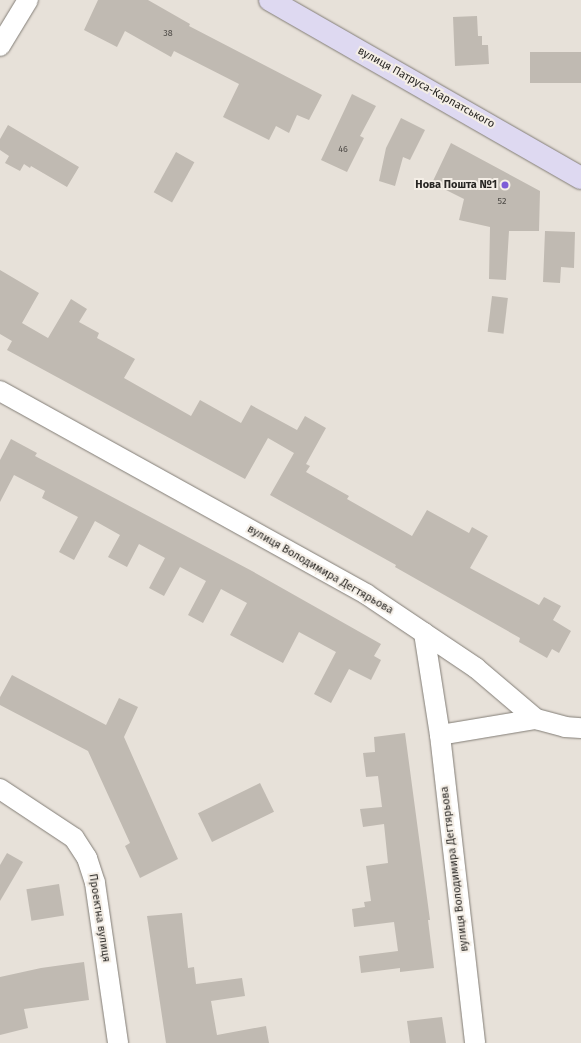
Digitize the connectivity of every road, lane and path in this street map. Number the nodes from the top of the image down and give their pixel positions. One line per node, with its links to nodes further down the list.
1 (28, 0): 3 (street)
2 (270, 0): 4 (main road, вулиця Патруса-Карпатського)
3 (0, 46)
4 (581, 178)
5 (0, 391): 6 (street, вулиця Володимира Дегтярьова)
6 (424, 633): 7 (street); 9 (street, вулиця Володимира Дегтярьова)
7 (536, 718): 8 (street); 9 (street)
8 (581, 728)
9 (440, 735): 12 (street, вулиця Володимира Дегтярьова)
10 (0, 789): 11 (street, Проектна вулиця)
11 (118, 1043)
12 (475, 1043)

